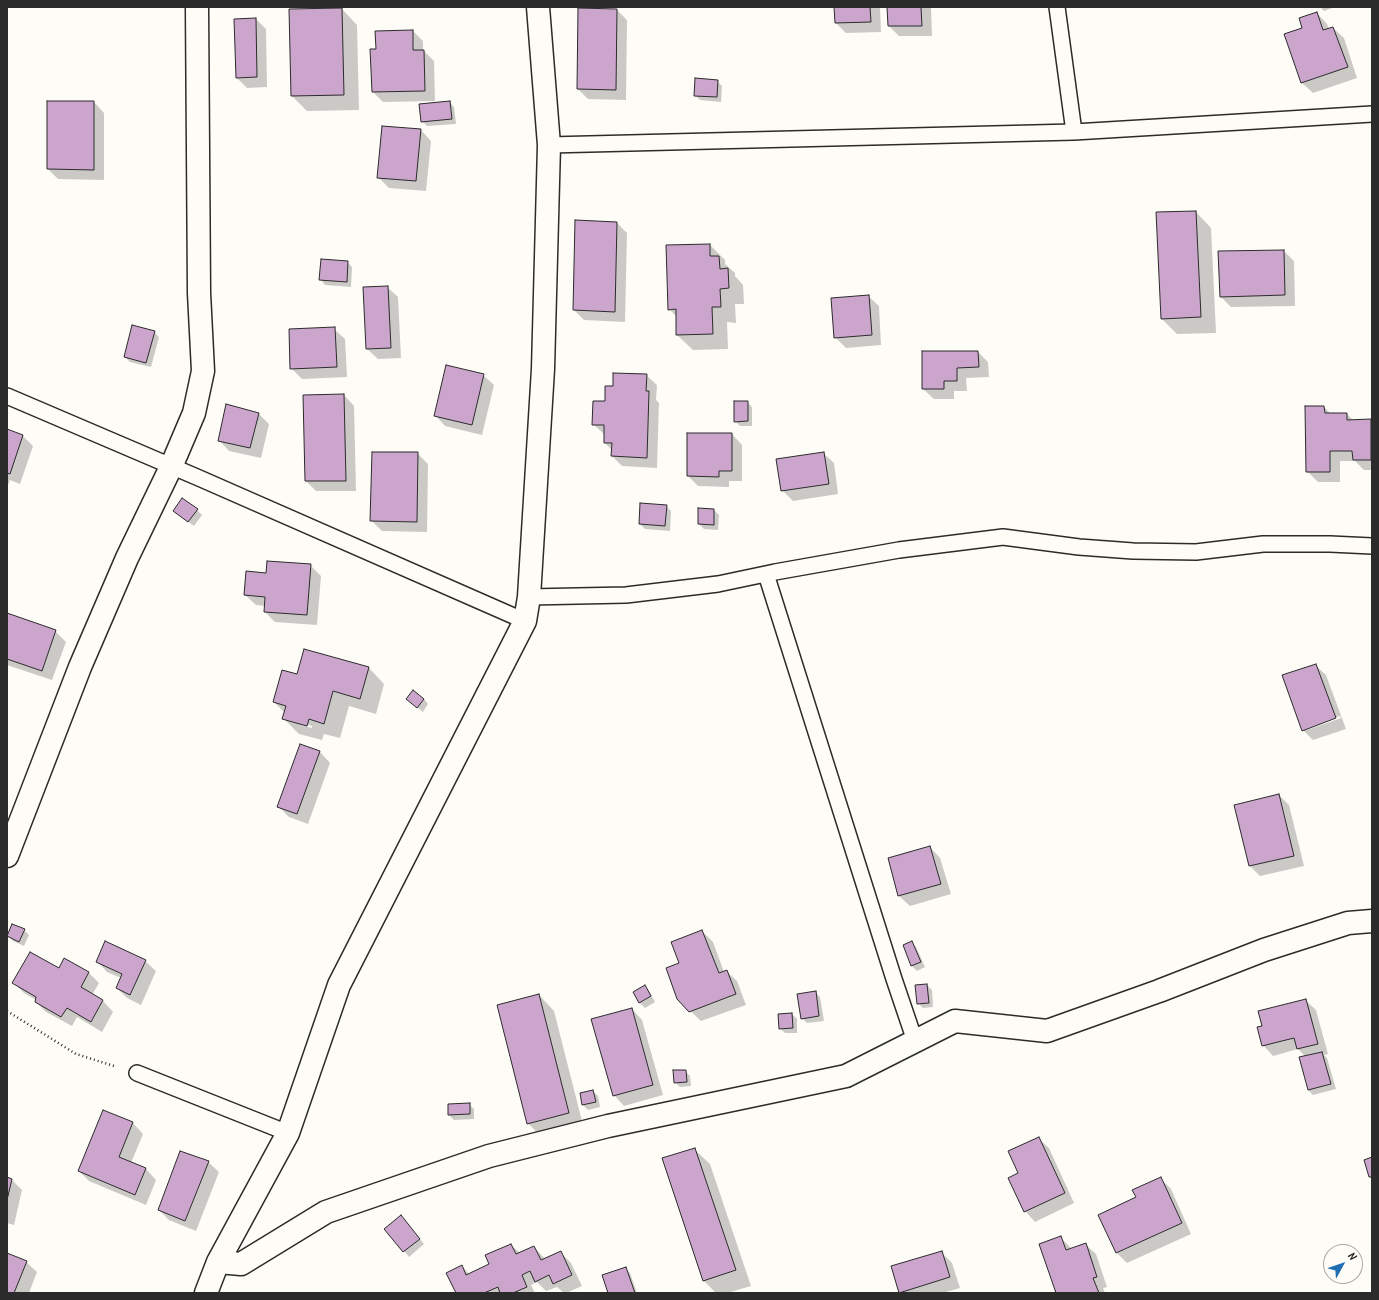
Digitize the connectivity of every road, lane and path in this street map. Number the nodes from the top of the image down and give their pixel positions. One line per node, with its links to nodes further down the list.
1 (197, 7): 8 (street)
2 (538, 7): 6 (street)
3 (1057, 7): 5 (lane)
4 (1372, 114): 5 (lane)
5 (1074, 132): 6 (lane)
6 (549, 146): 11 (street)
7 (7, 396): 8 (lane)
8 (171, 466): 12 (lane); 13 (street)
9 (1372, 546): 10 (lane)
10 (766, 574): 11 (lane); 16 (lane)
11 (529, 597): 12 (street)
12 (525, 621): 18 (street)
13 (7, 856)
14 (1372, 921): 16 (street)
15 (7, 1011): 17 (path)
16 (915, 1041): 19 (street)
17 (137, 1073): 18 (lane)
18 (288, 1133): 19 (street)
19 (218, 1262): 20 (street)
20 (206, 1293)

